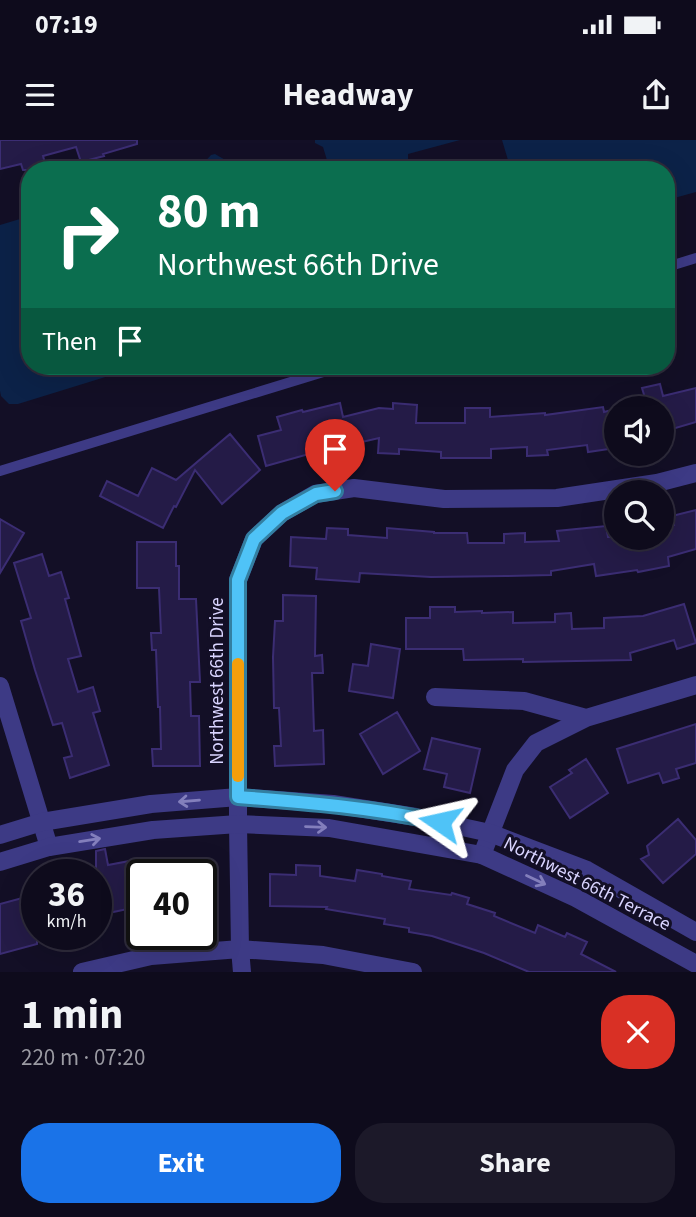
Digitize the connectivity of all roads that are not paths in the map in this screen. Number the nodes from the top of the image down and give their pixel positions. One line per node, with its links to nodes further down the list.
1 (696, 258): 2 (lane)
2 (675, 265)
3 (314, 375): 4 (lane)
4 (0, 471)
5 (696, 473): 10 (street, Northwest 66th Drive)
6 (696, 685): 9 (street)
7 (0, 686): 11 (street)
8 (435, 697): 9 (street)
9 (586, 718): 13 (street)
10 (238, 797): 11 (street, Northwest 66th Terrace, one-way to 11); 12 (street, Northwest 66th Drive); 13 (street, Northwest 66th Terrace)
11 (42, 822): 14 (street, Northwest 66th Terrace); 15 (street)
12 (238, 824): 15 (street, Northwest 66th Terrace, one-way to 12); 16 (street, Northwest 66th Terrace, one-way to 16); 19 (street, Northwest 66th Drive)
13 (491, 833): 16 (street); 18 (street, Northwest 66th Terrace)
14 (0, 835)
15 (49, 846): 17 (street, Northwest 66th Terrace)
16 (482, 855): 20 (street, Northwest 66th Terrace, one-way to 20)
17 (0, 862)
18 (696, 932)
19 (240, 949): 21 (street); 22 (street, Northwest 66th Drive); 23 (street)
20 (695, 960)
21 (82, 972)
22 (242, 972)
23 (413, 972)

